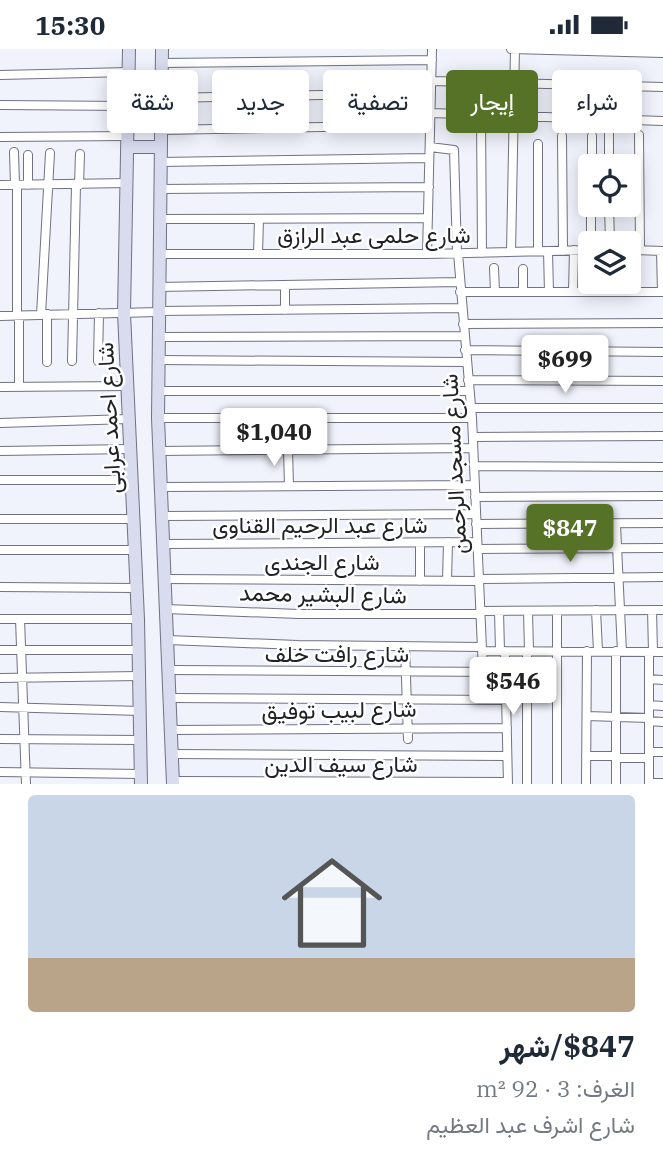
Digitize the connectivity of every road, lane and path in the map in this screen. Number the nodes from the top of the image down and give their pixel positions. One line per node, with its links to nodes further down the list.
1 (129, 49): 8 (street, شارع احمد عرابى)
2 (162, 49): 7 (street)
3 (432, 49): 6 (street)
4 (513, 49): 5 (street); 11 (street)
5 (663, 53)
6 (432, 60): 7 (street); 10 (street)
7 (162, 64): 9 (street)
8 (129, 70)
9 (162, 70)
10 (432, 70)
11 (514, 70)
12 (107, 73): 13 (street)
13 (0, 75)
14 (538, 84): 15 (street)
15 (663, 87)
16 (323, 95): 17 (street)
17 (198, 97)
18 (0, 105): 19 (street)
19 (107, 106)
20 (642, 120): 21 (street)
21 (663, 121)
22 (323, 127): 23 (street)
23 (198, 128)
24 (129, 133): 34 (street, شارع احمد عرابى)
25 (161, 133): 36 (street)
26 (430, 133): 37 (street)
27 (481, 133): 67 (street)
28 (514, 133): 65 (street)
29 (609, 133): 42 (street)
30 (639, 135): 57 (street)
31 (562, 136): 63 (street)
32 (592, 136): 41 (street)
33 (0, 137): 34 (street)
34 (129, 141): 36 (street); 46 (street, شارع احمد عرابى)
35 (538, 144): 61 (street)
36 (161, 147): 45 (street)
37 (430, 147): 44 (street); 66 (street, شارع مسجد الرحمن)
38 (14, 152): 48 (street)
39 (51, 153): 50 (street)
40 (80, 154): 51 (street)
41 (592, 154)
42 (609, 154)
43 (27, 155): 49 (street)
44 (429, 159): 45 (street); 52 (street)
45 (160, 162): 53 (street)
46 (128, 183): 51 (street); 88 (street, شارع احمد عرابى)
47 (0, 185): 48 (street)
48 (16, 185): 49 (street); 90 (street)
49 (28, 185): 50 (street)
50 (49, 185): 51 (street); 91 (street)
51 (77, 185): 89 (street)
52 (429, 187): 53 (street); 54 (street)
53 (160, 189): 55 (street)
54 (428, 218): 56 (street); 70 (street)
55 (159, 219): 56 (street); 68 (street)
56 (259, 219): 69 (street)
57 (640, 231)
58 (574, 250): 59 (street, شارع حلمى عبد الرازق); 63 (street, شارع حلمى عبد الرازق); 80 (street)
59 (578, 250)
60 (641, 250): 64 (street)
61 (538, 251): 62 (street, شارع حلمى عبد الرازق); 65 (street, شارع حلمى عبد الرازق)
62 (548, 251): 63 (street, شارع حلمى عبد الرازق); 79 (street)
63 (563, 251)
64 (662, 251): 83 (street)
65 (511, 252): 67 (street, شارع حلمى عبد الرازق)
66 (458, 253): 67 (street, شارع حلمى عبد الرازق); 70 (street, شارع حلمى عبد الرازق); 73 (street, شارع مسجد الرحمن)
67 (482, 253)
68 (158, 254): 69 (street, شارع حلمى عبد الرازق); 75 (street)
69 (258, 254): 70 (street, شارع حلمى عبد الرازق)
70 (427, 254)
71 (494, 268): 77 (street)
72 (523, 269): 78 (street)
73 (459, 282): 74 (street); 76 (street, شارع مسجد الرحمن)
74 (285, 285): 75 (street); 85 (street)
75 (158, 287): 86 (street)
76 (460, 292): 77 (street); 84 (street, شارع مسجد الرحمن)
77 (495, 292): 78 (street)
78 (523, 292): 79 (street)
79 (549, 292): 80 (street)
80 (573, 292): 81 (street)
81 (578, 292)
82 (641, 292): 83 (street)
83 (663, 292)
84 (461, 309): 85 (street); 94 (street, شارع مسجد الرحمن)
85 (285, 310): 86 (street)
86 (158, 311): 88 (street); 96 (street)
87 (99, 313): 88 (street); 89 (street); 101 (street)
88 (124, 313): 106 (street, شارع احمد عرابى)
89 (72, 314): 91 (street); 100 (street)
90 (18, 315): 91 (street); 92 (street); 108 (street)
91 (44, 315): 102 (street)
92 (0, 316)
93 (663, 323): 94 (street)
94 (463, 324): 95 (street, شارع مسجد الرحمن)
95 (464, 336): 96 (street); 97 (street, شارع مسجد الرحمن)
96 (158, 337): 99 (street)
97 (465, 350): 98 (street); 103 (street, شارع مسجد الرحمن)
98 (663, 352)
99 (158, 360): 103 (street); 109 (street)
100 (72, 361)
101 (98, 361)
102 (47, 362)
103 (466, 362): 104 (street, شارع مسجد الرحمن)
104 (468, 380): 105 (street); 110 (street, شارع مسجد الرحمن)
105 (663, 381)
106 (128, 386): 108 (street); 115 (street, شارع احمد عرابى)
107 (0, 387): 108 (street)
108 (19, 387)
109 (158, 391): 110 (street); 113 (street)
110 (469, 391): 111 (street, شارع مسجد الرحمن)
111 (471, 408): 112 (street); 114 (street, شارع مسجد الرحمن)
112 (663, 408)
113 (158, 418): 114 (street); 123 (street)
114 (472, 418): 118 (street, شارع مسجد الرحمن)
115 (129, 419): 116 (street); 120 (street, شارع احمد عرابى)
116 (0, 423)
117 (663, 436): 118 (street)
118 (473, 437): 119 (street, شارع مسجد الرحمن)
119 (473, 448): 122 (street); 124 (street, شارع مسجد الرحمن)
120 (131, 449): 121 (street); 127 (street, شارع احمد عرابى)
121 (0, 450)
122 (288, 450): 123 (street); 129 (street)
123 (159, 451): 130 (street)
124 (474, 466): 125 (street); 128 (street, شارع مسجد الرحمن)
125 (663, 467)
126 (0, 480): 127 (street)
127 (132, 480): 136 (street, شارع احمد عرابى)
128 (475, 485): 129 (street); 132 (street, شارع مسجد الرحمن)
129 (289, 486): 130 (street)
130 (161, 487): 134 (street)
131 (663, 496): 132 (street)
132 (475, 497): 133 (street, شارع مسجد الرحمن)
133 (475, 514): 134 (street); 138 (street, شارع مسجد الرحمن)
134 (162, 516): 142 (street)
135 (0, 519): 136 (street)
136 (133, 519): 147 (street, شارع احمد عرابى)
137 (663, 523): 139 (street)
138 (476, 524): 139 (street); 143 (street, شارع مسجد الرحمن)
139 (616, 525): 145 (street)
140 (447, 542): 141 (street, شارع عبد الرحيم القناوى); 143 (street, شارع عبد الرحيم القناوى); 153 (street)
141 (420, 543): 142 (street, شارع عبد الرحيم القناوى); 152 (street)
142 (164, 544): 150 (street)
143 (477, 546): 145 (street, شارع عبد الرحيم القناوى); 151 (street, شارع مسجد الرحمن)
144 (663, 548): 145 (street, شارع عبد الرحيم القناوى)
145 (617, 549): 148 (street)
146 (0, 550): 147 (street)
147 (134, 550): 155 (street, شارع احمد عرابى)
148 (617, 577): 149 (street, شارع الجندى); 151 (street, شارع الجندى); 158 (street)
149 (663, 577)
150 (165, 579): 152 (street, شارع الجندى); 156 (street)
151 (478, 580): 153 (street, شارع الجندى); 164 (street, شارع مسجد الرحمن)
152 (420, 581): 153 (street, شارع الجندى)
153 (447, 581)
154 (0, 587): 155 (street)
155 (137, 588): 167 (street, شارع احمد عرابى)
156 (166, 609): 164 (street, شارع البشير محمد); 168 (street)
157 (596, 610): 158 (street, شارع البشير محمد); 163 (street, شارع البشير محمد); 178 (street)
158 (620, 610): 159 (street, شارع البشير محمد); 179 (street)
159 (652, 610): 160 (street, شارع البشير محمد); 180 (street)
160 (663, 610)
161 (499, 611): 162 (street, شارع البشير محمد); 164 (street, شارع البشير محمد); 174 (street)
162 (528, 611): 163 (street, شارع البشير محمد); 175 (street)
163 (556, 611): 176 (street)
164 (480, 613): 170 (street, شارع مسجد الرحمن)
165 (0, 619): 166 (street)
166 (20, 619): 167 (street); 172 (street)
167 (138, 619): 173 (street, شارع احمد عرابى)
168 (168, 640): 169 (street); 182 (street)
169 (405, 646): 170 (street); 183 (street)
170 (482, 649): 174 (street); 184 (street, شارع مسجد الرحمن)
171 (0, 650): 172 (street)
172 (22, 650): 173 (street); 188 (street)
173 (139, 650): 186 (street, شارع احمد عرابى)
174 (503, 651): 175 (street); 185 (street)
175 (528, 651): 176 (street); 224 (street)
176 (557, 651): 177 (street); 225 (street)
177 (587, 651): 178 (street); 199 (street)
178 (598, 651): 179 (street)
179 (619, 652): 180 (street); 200 (street)
180 (651, 652): 181 (street); 189 (street)
181 (663, 652)
182 (169, 670): 183 (street, شارع رافت خلف); 191 (street)
183 (407, 672): 184 (street, شارع رافت خلف); 192 (street)
184 (483, 672): 185 (street, شارع رافت خلف)
185 (506, 672): 193 (street)
186 (140, 676): 188 (street); 198 (street, شارع احمد عرابى)
187 (0, 678): 188 (street)
188 (23, 678): 197 (street)
189 (649, 679): 190 (street); 194 (street)
190 (663, 680)
191 (170, 698): 192 (street); 205 (street)
192 (408, 699): 193 (street); 203 (street)
193 (506, 700): 204 (street)
194 (649, 705): 195 (street); 201 (street)
195 (663, 706)
196 (0, 707): 197 (street)
197 (24, 707): 198 (street); 207 (street)
198 (141, 711): 209 (street, شارع احمد عرابى)
199 (587, 716): 200 (street); 214 (street)
200 (616, 717): 201 (street); 215 (street)
201 (649, 720): 202 (street); 212 (street)
202 (663, 722)
203 (408, 727): 204 (street, شارع لبيب توفيق); 205 (street, شارع لبيب توفيق); 208 (street)
204 (507, 728): 213 (street)
205 (172, 730): 211 (street)
206 (0, 739): 207 (street)
207 (24, 739): 209 (street); 217 (street)
208 (408, 739)
209 (141, 740): 218 (street, شارع احمد عرابى)
210 (663, 752): 212 (street)
211 (172, 754): 213 (street); 219 (street)
212 (649, 755): 215 (street); 221 (street)
213 (507, 756): 220 (street)
214 (586, 756): 215 (street); 226 (street)
215 (616, 757): 227 (street)
216 (0, 772): 217 (street)
217 (25, 772): 218 (street); 223 (street)
218 (141, 779)
219 (173, 783): 220 (street, شارع سيف الدين)
220 (508, 783)
221 (649, 783): 222 (street)
222 (663, 783)
223 (26, 784)
224 (527, 784)
225 (557, 784)
226 (586, 784)
227 (616, 784)

